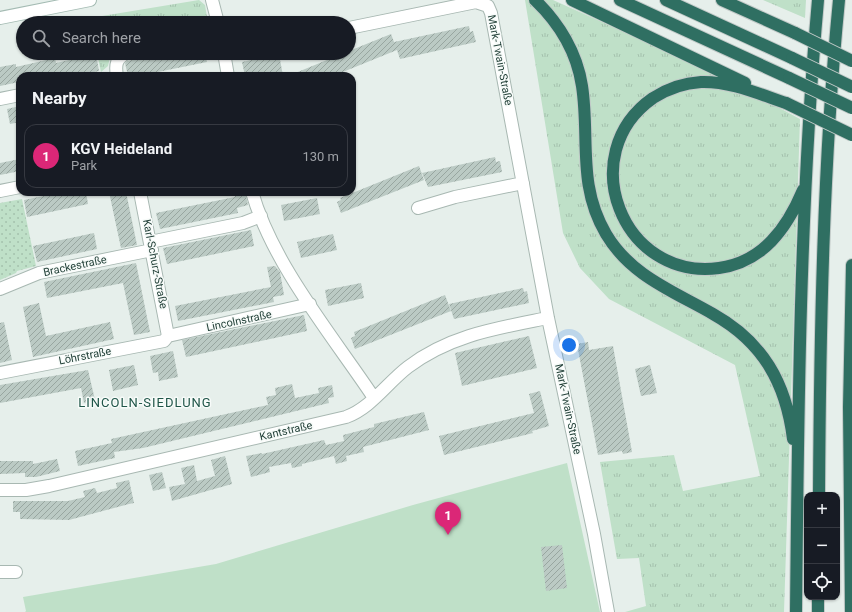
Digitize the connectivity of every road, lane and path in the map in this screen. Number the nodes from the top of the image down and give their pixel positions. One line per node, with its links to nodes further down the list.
1 (90, 0): 11 (street)
2 (212, 0): 10 (street)
3 (535, 0): 40 (highway)
4 (572, 0): 21 (highway)
5 (620, 0): 22 (highway, bridge)
6 (666, 0): 18 (highway, bridge)
7 (818, 0): 25 (highway)
8 (839, 0): 42 (highway)
9 (724, 1): 15 (highway, bridge)
10 (216, 16)
11 (0, 18)
12 (356, 27): 24 (street, Mark-Twain-Straße)
13 (118, 60): 16 (street)
14 (226, 60): 17 (street)
15 (852, 61)
16 (115, 72)
17 (227, 72)
18 (852, 87)
19 (16, 96): 20 (street)
20 (0, 99)
21 (786, 103): 23 (highway, bridge); 25 (highway)
22 (852, 108)
23 (852, 135)
24 (523, 183): 30 (street); 36 (street, Mark-Twain-Straße)
25 (806, 183): 40 (highway)
26 (16, 188): 27 (street)
27 (0, 191)
28 (141, 196): 32 (street, Karl-Schurz-Straße)
29 (254, 196): 31 (street)
30 (418, 208)
31 (261, 216): 32 (street); 35 (street)
32 (151, 246): 34 (street, Brackestraße); 37 (street, Karl-Schurz-Straße)
33 (852, 265): 49 (highway)
34 (0, 288)
35 (310, 304): 37 (street, Lincolnstraße); 39 (street)
36 (548, 318): 39 (street, Kantstraße); 46 (street, Mark-Twain-Straße)
37 (168, 336): 38 (street, Löhrstraße)
38 (0, 373)
39 (374, 398): 41 (street, Kantstraße)
40 (797, 477): 47 (highway)
41 (0, 490)
42 (819, 492)
43 (0, 572): 44 (street)
44 (16, 572)
45 (818, 600): 48 (highway)
46 (608, 612)
47 (796, 612)
48 (818, 612)
49 (851, 612)

